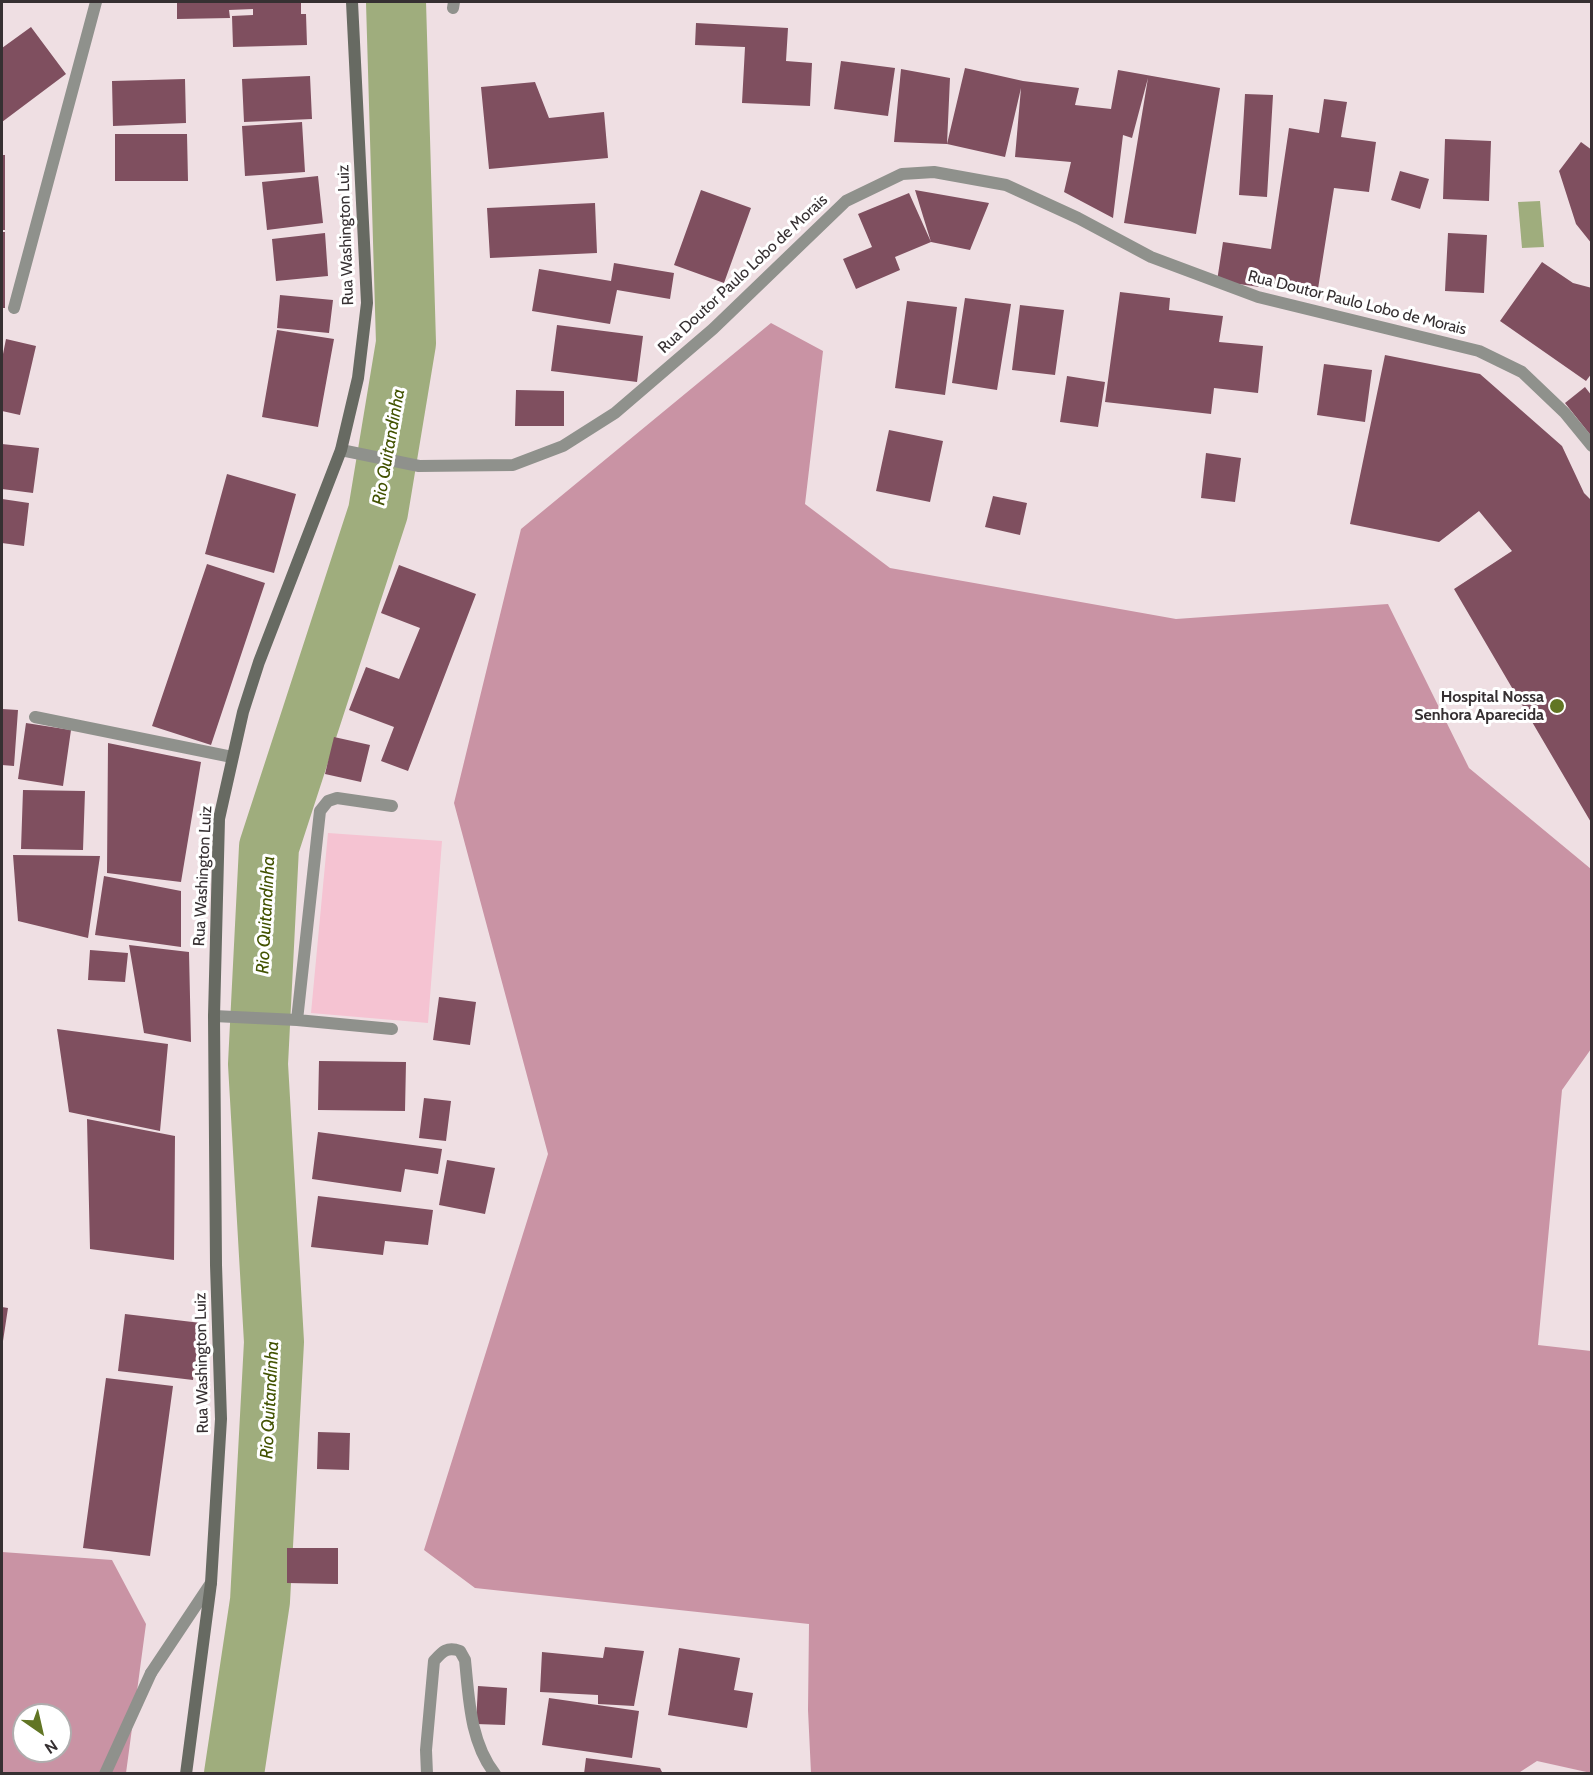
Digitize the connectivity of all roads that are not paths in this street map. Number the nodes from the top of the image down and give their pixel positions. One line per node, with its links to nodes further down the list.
1 (96, 2): 3 (street)
2 (352, 2): 5 (main road, Rua Washington Luiz)
3 (14, 308)
4 (1592, 446): 5 (street, Rua Doutor Paulo Lobo de Morais)
5 (341, 450): 7 (main road, Rua Washington Luiz)
6 (35, 717): 7 (street)
7 (232, 758): 9 (main road, Rua Washington Luiz)
8 (392, 806): 10 (street)
9 (214, 1016): 10 (street); 12 (main road, Rua Washington Luiz)
10 (297, 1020): 11 (street)
11 (392, 1029)
12 (211, 1583): 13 (street); 14 (main road, Rua Washington Luiz)
13 (105, 1773)
14 (186, 1773)
15 (427, 1773): 16 (street)
16 (495, 1773)

